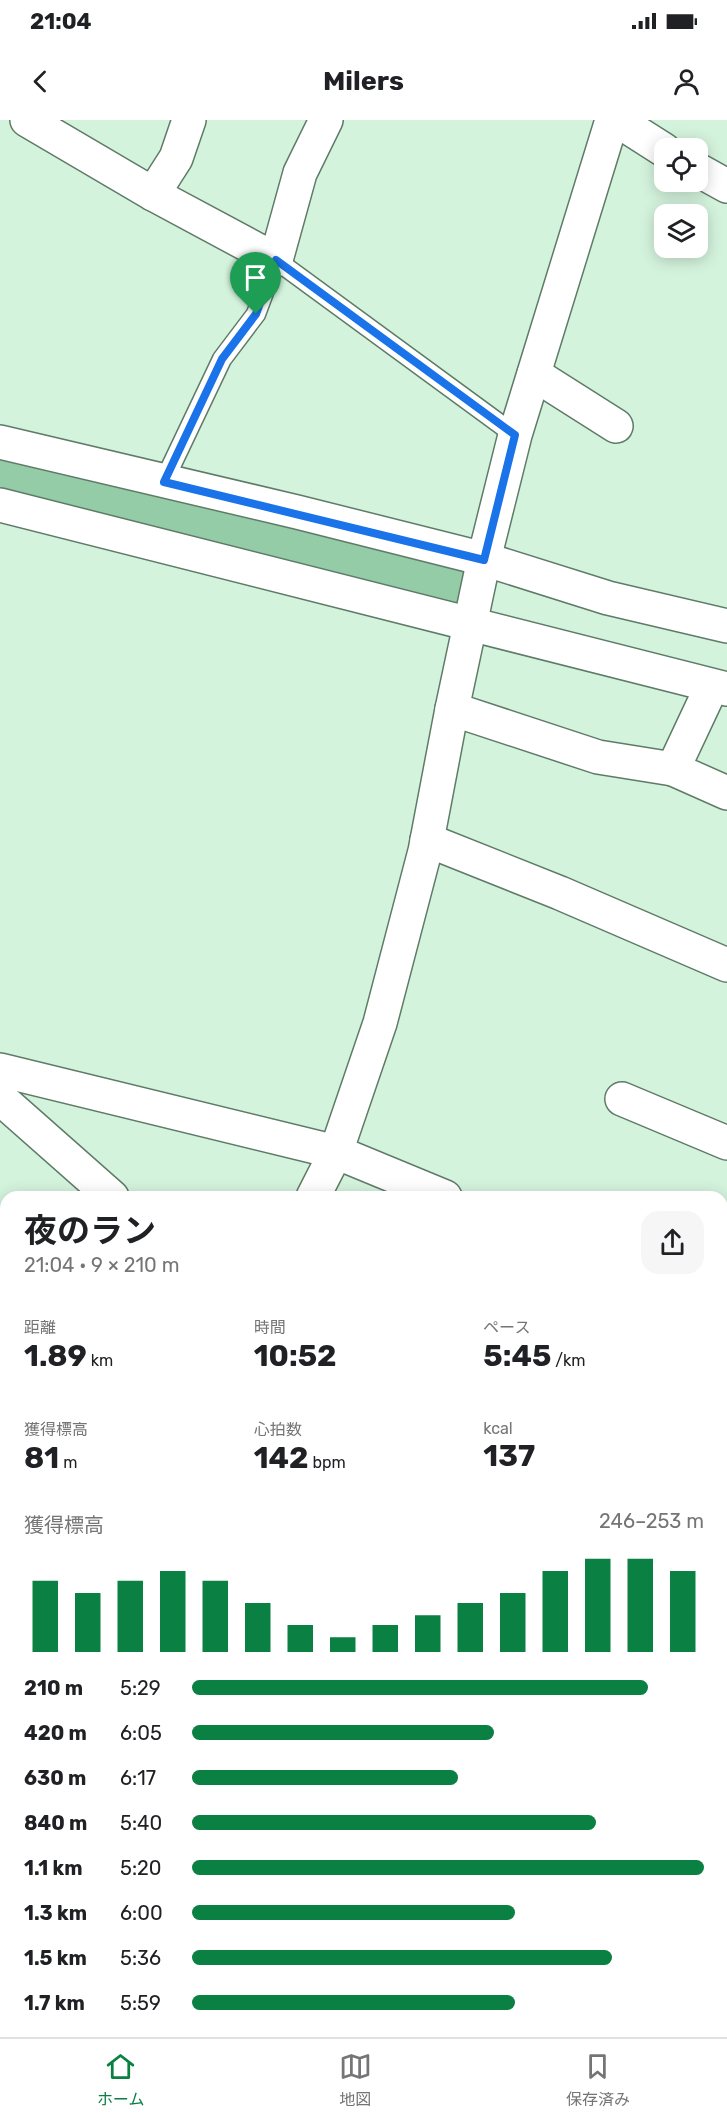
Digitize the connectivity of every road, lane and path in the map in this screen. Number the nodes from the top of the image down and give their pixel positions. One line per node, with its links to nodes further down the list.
1 (27, 120): 9 (street)
2 (189, 120): 9 (street)
3 (326, 120): 10 (street)
4 (612, 120): 11 (street)
5 (617, 120): 6 (street)
6 (654, 144)
7 (708, 176): 8 (street)
8 (727, 186)
9 (153, 194): 10 (street)
10 (276, 260): 13 (lane); 15 (lane)
11 (534, 374): 12 (street); 13 (street)
12 (616, 426)
13 (515, 435): 17 (street)
14 (0, 442): 15 (street)
15 (164, 482): 17 (street)
16 (0, 505): 18 (street)
17 (484, 560): 18 (street); 19 (street)
18 (470, 625): 20 (street); 21 (street)
19 (727, 626)
20 (719, 687): 22 (street)
21 (452, 709): 22 (street); 24 (street)
22 (673, 769): 23 (street)
23 (727, 793)
24 (427, 840): 25 (street); 30 (street)
25 (727, 965)
26 (0, 1070): 30 (street)
27 (0, 1098): 31 (street)
28 (622, 1099): 29 (street)
29 (727, 1143)
30 (336, 1152): 32 (street); 33 (street)
31 (105, 1191)
32 (316, 1191)
33 (430, 1191)

